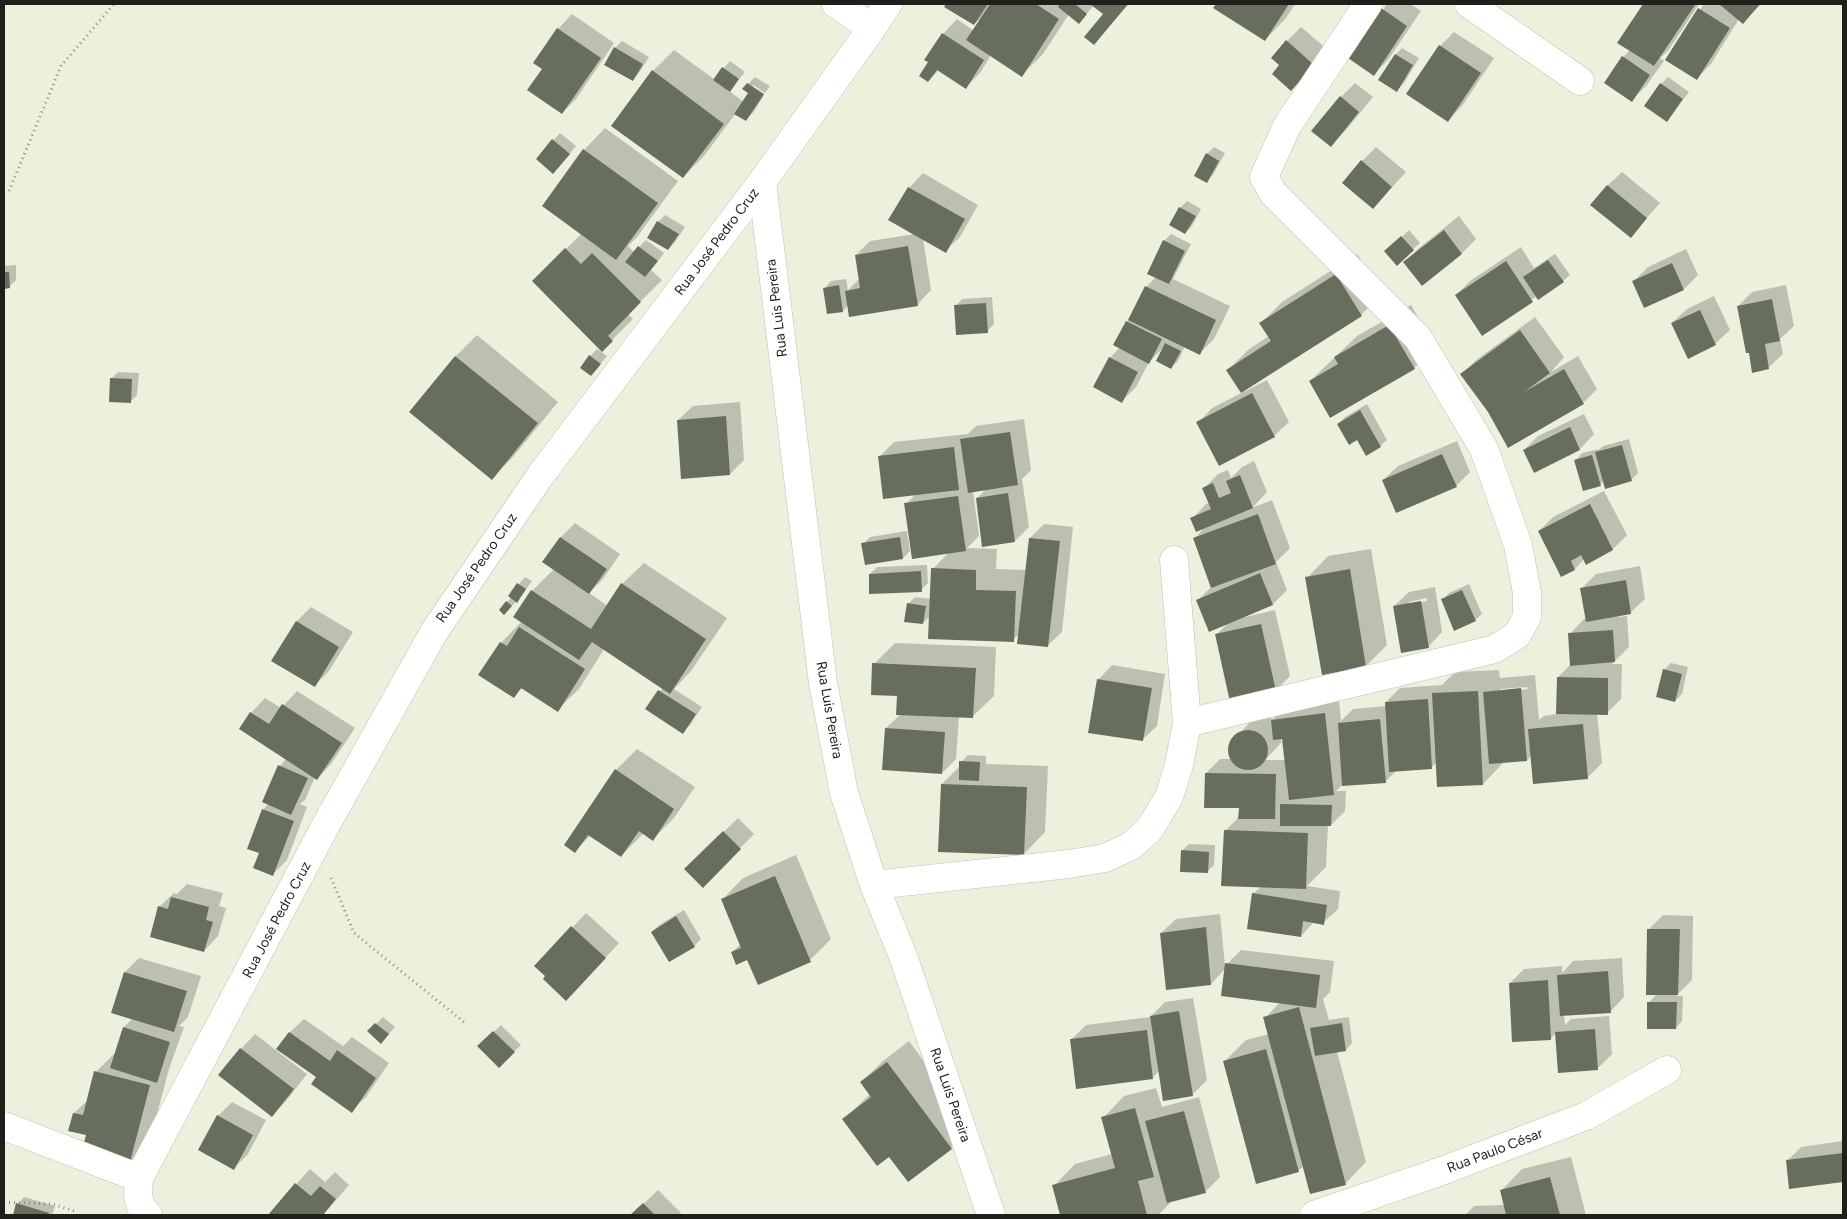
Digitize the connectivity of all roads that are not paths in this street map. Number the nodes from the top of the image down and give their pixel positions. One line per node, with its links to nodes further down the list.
1 (836, 4): 5 (street)
2 (888, 4): 5 (street, Rua José Pedro Cruz)
3 (1368, 4): 9 (street)
4 (1469, 4): 6 (street)
5 (872, 28): 7 (street, Rua José Pedro Cruz)
6 (1580, 81)
7 (762, 182): 10 (street, Rua Luis Pereira); 13 (street, Rua José Pedro Cruz)
8 (1174, 560): 9 (street)
9 (1187, 723): 10 (street)
10 (874, 885): 15 (street, Rua Luis Pereira)
11 (1667, 1070): 16 (street, Rua Paulo César)
12 (4, 1126): 13 (street)
13 (139, 1178): 14 (street)
14 (148, 1215)
15 (991, 1215)
16 (1314, 1215)

